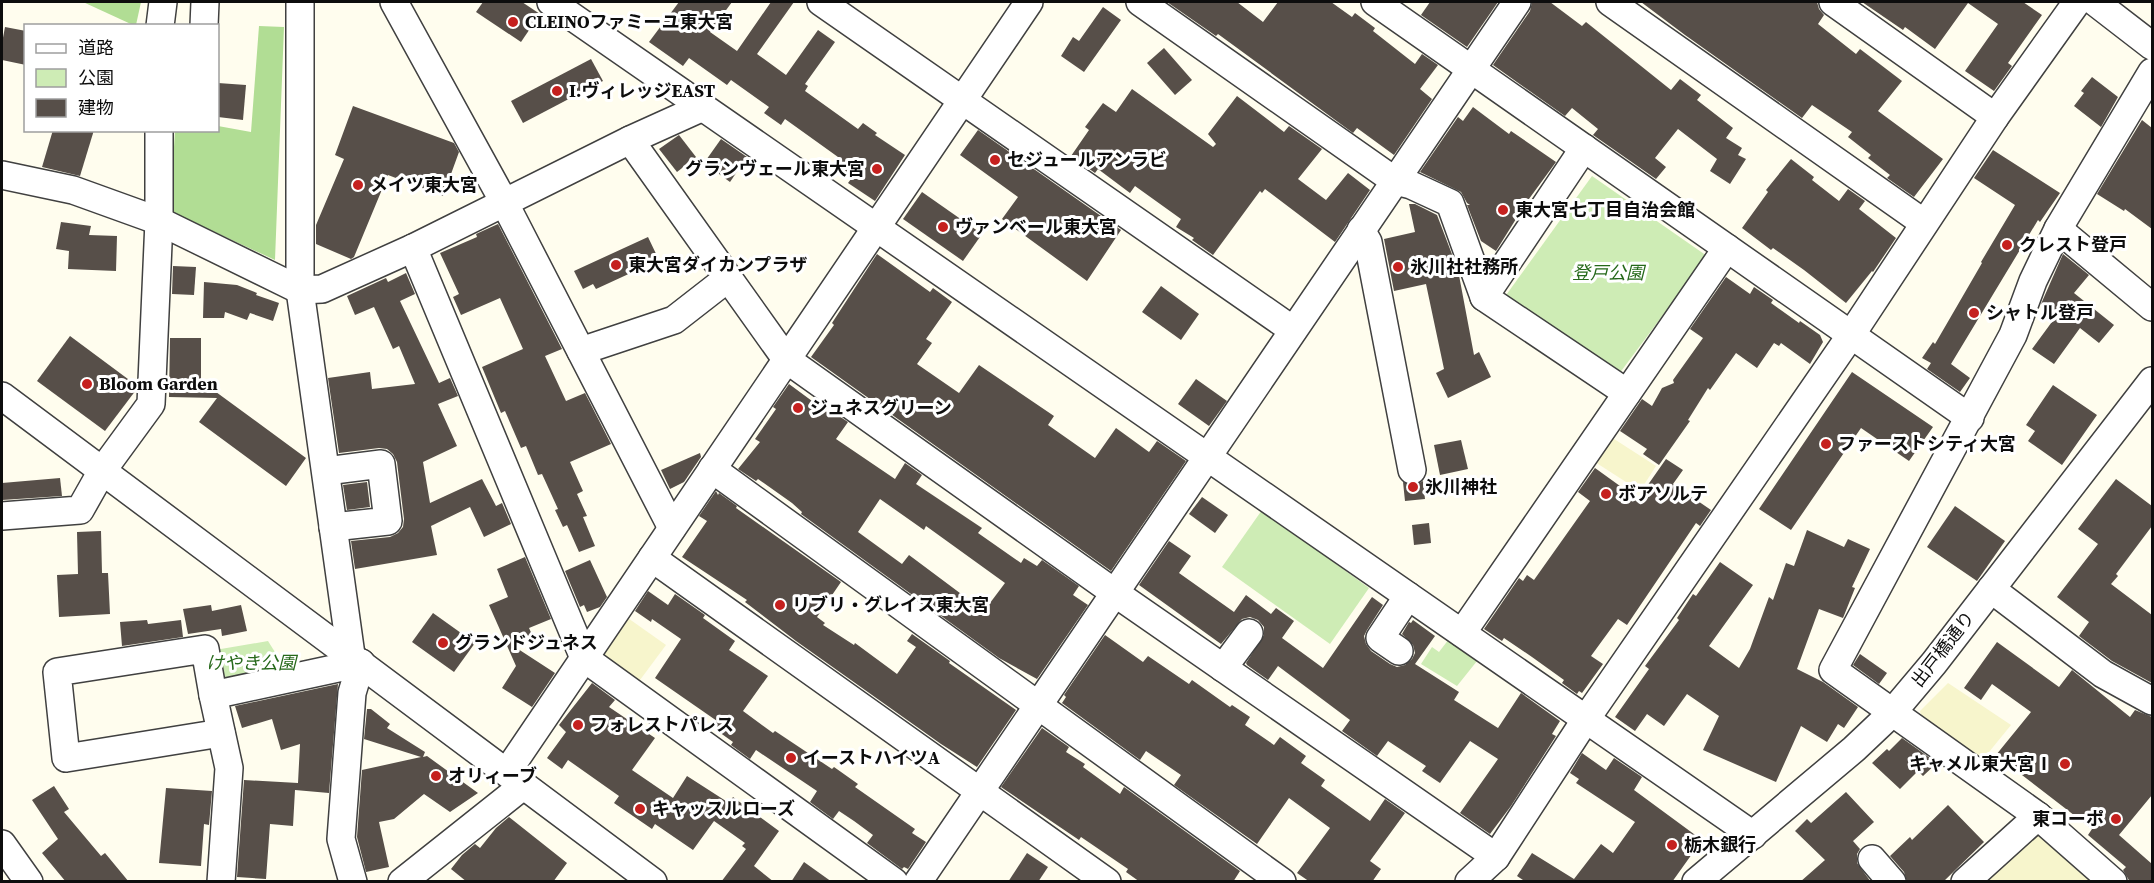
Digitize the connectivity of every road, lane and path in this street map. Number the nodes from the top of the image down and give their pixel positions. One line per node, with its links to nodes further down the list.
1 (163, 2): 15 (street)
2 (206, 2): 16 (street)
3 (300, 2): 37 (street)
4 (394, 2): 28 (street)
5 (821, 2): 20 (street)
6 (1029, 2): 20 (street)
7 (1140, 2): 27 (street)
8 (1375, 2): 18 (street)
9 (1517, 2): 18 (street)
10 (1610, 2): 30 (street)
11 (1833, 2): 22 (street)
12 (2077, 2): 22 (street)
13 (2095, 2): 17 (street)
14 (566, 6): 21 (street)
15 (160, 24)
16 (204, 24)
17 (2152, 46)
18 (1471, 69): 25 (street); 27 (street)
19 (2152, 72): 32 (street)
20 (962, 100): 31 (street); 40 (street)
21 (703, 107): 24 (street); 31 (street)
22 (1995, 117): 30 (street)
23 (159, 132): 29 (street)
24 (630, 140): 28 (street); 36 (street)
25 (1584, 148): 35 (street); 38 (street)
26 (2, 175): 29 (street)
27 (1395, 181): 33 (street); 38 (street)
28 (504, 202): 34 (street); 42 (street)
29 (159, 221): 37 (street); 51 (street)
30 (1924, 223): 41 (street)
31 (876, 227): 43 (street); 48 (street)
32 (2058, 229): 39 (street); 47 (street)
33 (1361, 230): 40 (street); 50 (street)
34 (413, 248): 37 (street); 63 (street)
35 (1727, 248): 41 (street); 45 (street)
36 (728, 278): 42 (street); 43 (street)
37 (300, 290): 52 (street)
38 (1484, 297): 45 (street)
39 (2152, 307)
40 (1293, 330): 48 (street)
41 (1851, 335): 47 (street); 70 (street)
42 (581, 351): 55 (street)
43 (786, 360): 49 (street); 58 (street)
44 (2152, 381): 57 (street, 出戸橋通り)
45 (1627, 393): 61 (street)
46 (2, 396): 51 (street)
47 (1970, 418): 69 (street)
48 (1207, 457): 58 (street); 59 (street)
49 (712, 469): 55 (street); 68 (street)
50 (1412, 470)
51 (102, 471): 53 (street); 64 (street)
52 (326, 471): 54 (street); 54 (street)
53 (2, 516)
54 (333, 527): 64 (street)
55 (672, 528): 56 (street)
56 (652, 558): 63 (street); 73 (street)
57 (1991, 589): 67 (street); 69 (street, 出戸橋通り)
58 (1115, 593): 65 (street); 68 (street)
59 (1408, 596): 61 (street); 62 (street)
60 (1249, 633): 65 (street)
61 (1462, 633): 70 (street)
62 (1399, 651)
63 (584, 658): 72 (street); 84 (street)
64 (356, 659): 66 (street); 72 (street); 82 (street)
65 (1223, 668): 77 (street)
66 (213, 695): 71 (street); 71 (street)
67 (2152, 701)
68 (1038, 705): 73 (street); 87 (street)
69 (1892, 714): 74 (street); 75 (street, 出戸橋通り)
70 (1586, 719): 75 (street); 77 (street)
71 (221, 734): 81 (street)
72 (515, 778): 79 (street); 83 (street)
73 (980, 791): 85 (street); 86 (street)
74 (2038, 816): 91 (street); 92 (street)
75 (1753, 835): 89 (street, 出戸橋通り)
76 (2, 844): 80 (street)
77 (1496, 857): 88 (street)
78 (1872, 859): 90 (street)
79 (421, 877)
80 (29, 882)
81 (220, 882)
82 (353, 882)
83 (653, 882)
84 (894, 882)
85 (918, 882)
86 (1107, 882)
87 (1282, 882)
88 (1469, 882)
89 (1696, 882)
90 (1892, 882)
91 (1965, 882)
92 (2114, 882)

